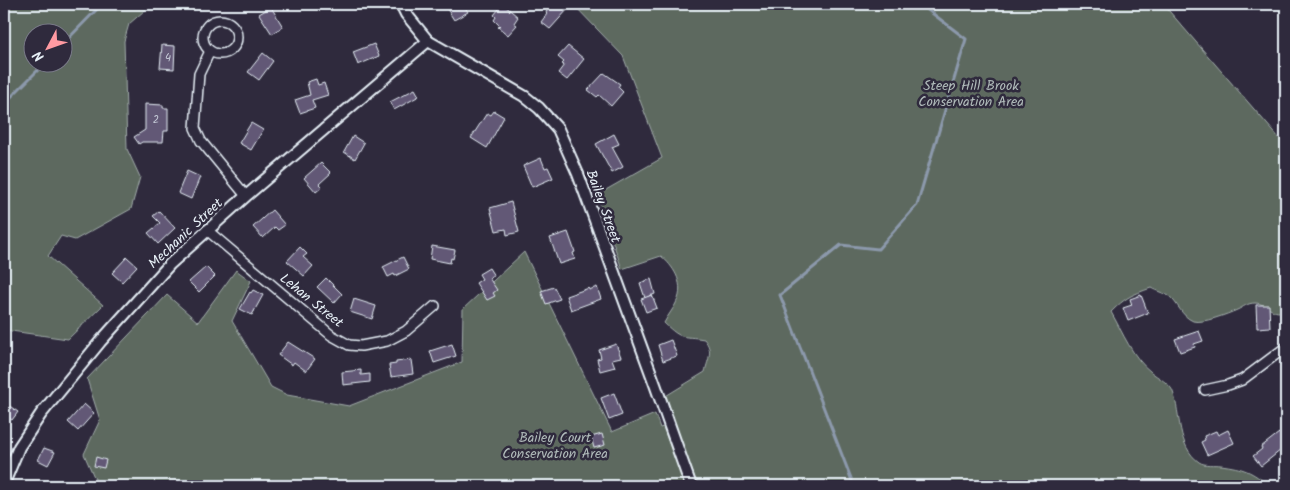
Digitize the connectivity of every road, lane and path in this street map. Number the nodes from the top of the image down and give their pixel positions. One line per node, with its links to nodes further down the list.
1 (402, 4): 2 (street, Bailey Street)
2 (428, 42): 4 (street, Mechanic Street); 10 (street, Bailey Street)
3 (210, 51): 4 (street)
4 (246, 196): 5 (street, Mechanic Street)
5 (207, 230): 6 (street, Lehan Street); 9 (street, Mechanic Street)
6 (435, 306)
7 (1286, 347): 8 (street)
8 (1205, 390)
9 (4, 483)
10 (691, 486)

